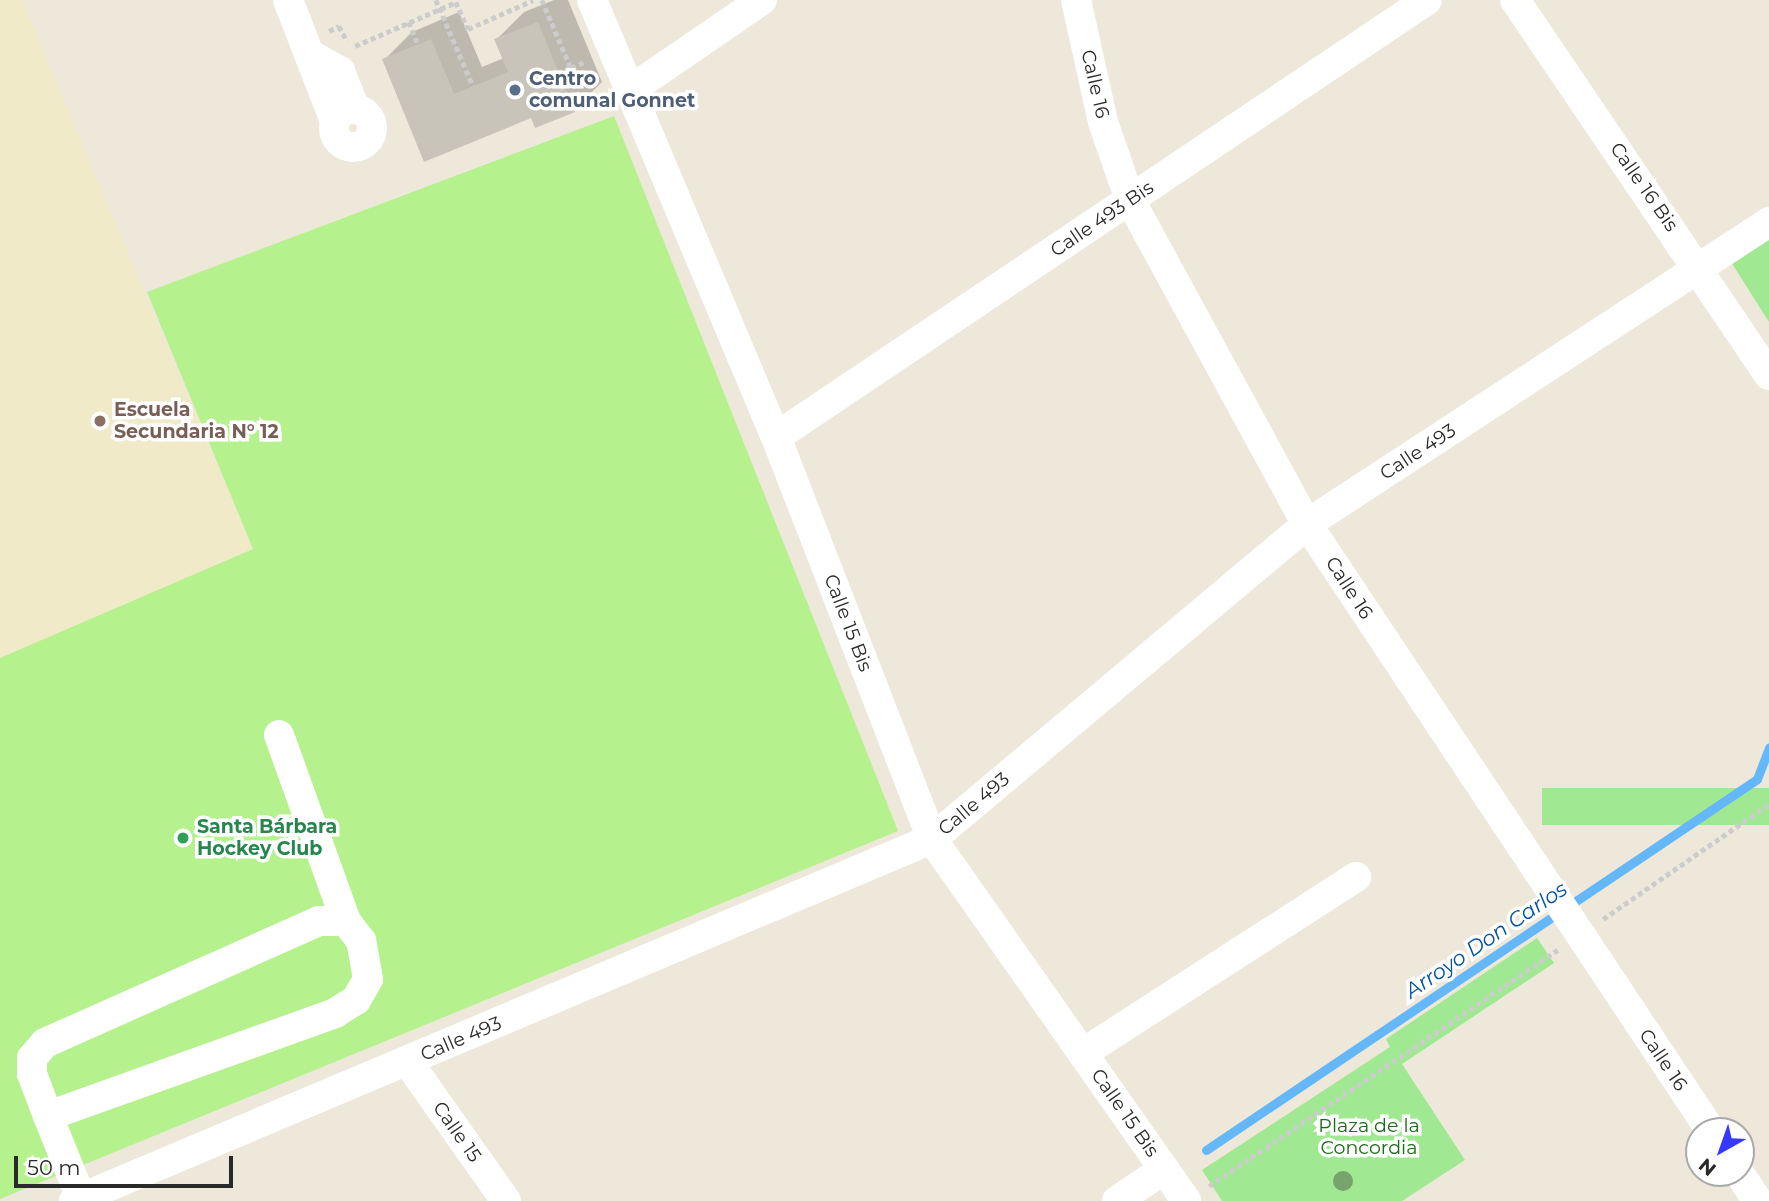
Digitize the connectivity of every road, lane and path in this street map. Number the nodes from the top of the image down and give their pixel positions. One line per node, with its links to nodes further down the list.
1 (288, 0): 13 (street)
2 (436, 0): 10 (path)
3 (533, 0): 10 (path)
4 (542, 0): 15 (path)
5 (592, 0): 18 (street, Calle 15 Bis)
6 (762, 0): 18 (street)
7 (1076, 0): 20 (street, Calle 16)
8 (1427, 0): 20 (street, Calle 493 Bis)
9 (1515, 0): 22 (street, Calle 16 Bis)
10 (439, 8): 11 (path); 17 (path)
11 (409, 22): 12 (path); 13 (path)
12 (418, 44)
13 (309, 49): 19 (street)
14 (584, 62): 15 (path)
15 (571, 68): 16 (path)
16 (559, 73)
17 (473, 86)
18 (629, 91): 24 (street, Calle 15 Bis)
19 (345, 115)
20 (1130, 200): 24 (street, Calle 493 Bis); 25 (street, Calle 16)
21 (1769, 222): 22 (street, Calle 493)
22 (1701, 269): 23 (street, Calle 16 Bis); 25 (street, Calle 493)
23 (1769, 375)
24 (776, 438): 28 (street, Calle 15 Bis)
25 (1307, 524): 28 (street, Calle 493); 31 (street, Calle 16)
26 (279, 735): 30 (street)
27 (1769, 804): 31 (path)
28 (932, 839): 32 (street, Calle 15 Bis); 33 (street, Calle 493)
29 (1356, 877): 32 (street)
30 (346, 922): 34 (street); 34 (street)
31 (1579, 936): 35 (street, Calle 16); 40 (path)
32 (1083, 1053): 36 (street, Calle 15 Bis)
33 (408, 1062): 37 (street, Calle 493); 38 (street, Calle 15)
34 (48, 1116): 37 (street)
35 (1702, 1117)
36 (1164, 1168): 39 (street); 40 (street, Calle 15 Bis)
37 (78, 1200)
38 (506, 1201)
39 (1117, 1201)
40 (1186, 1201)

